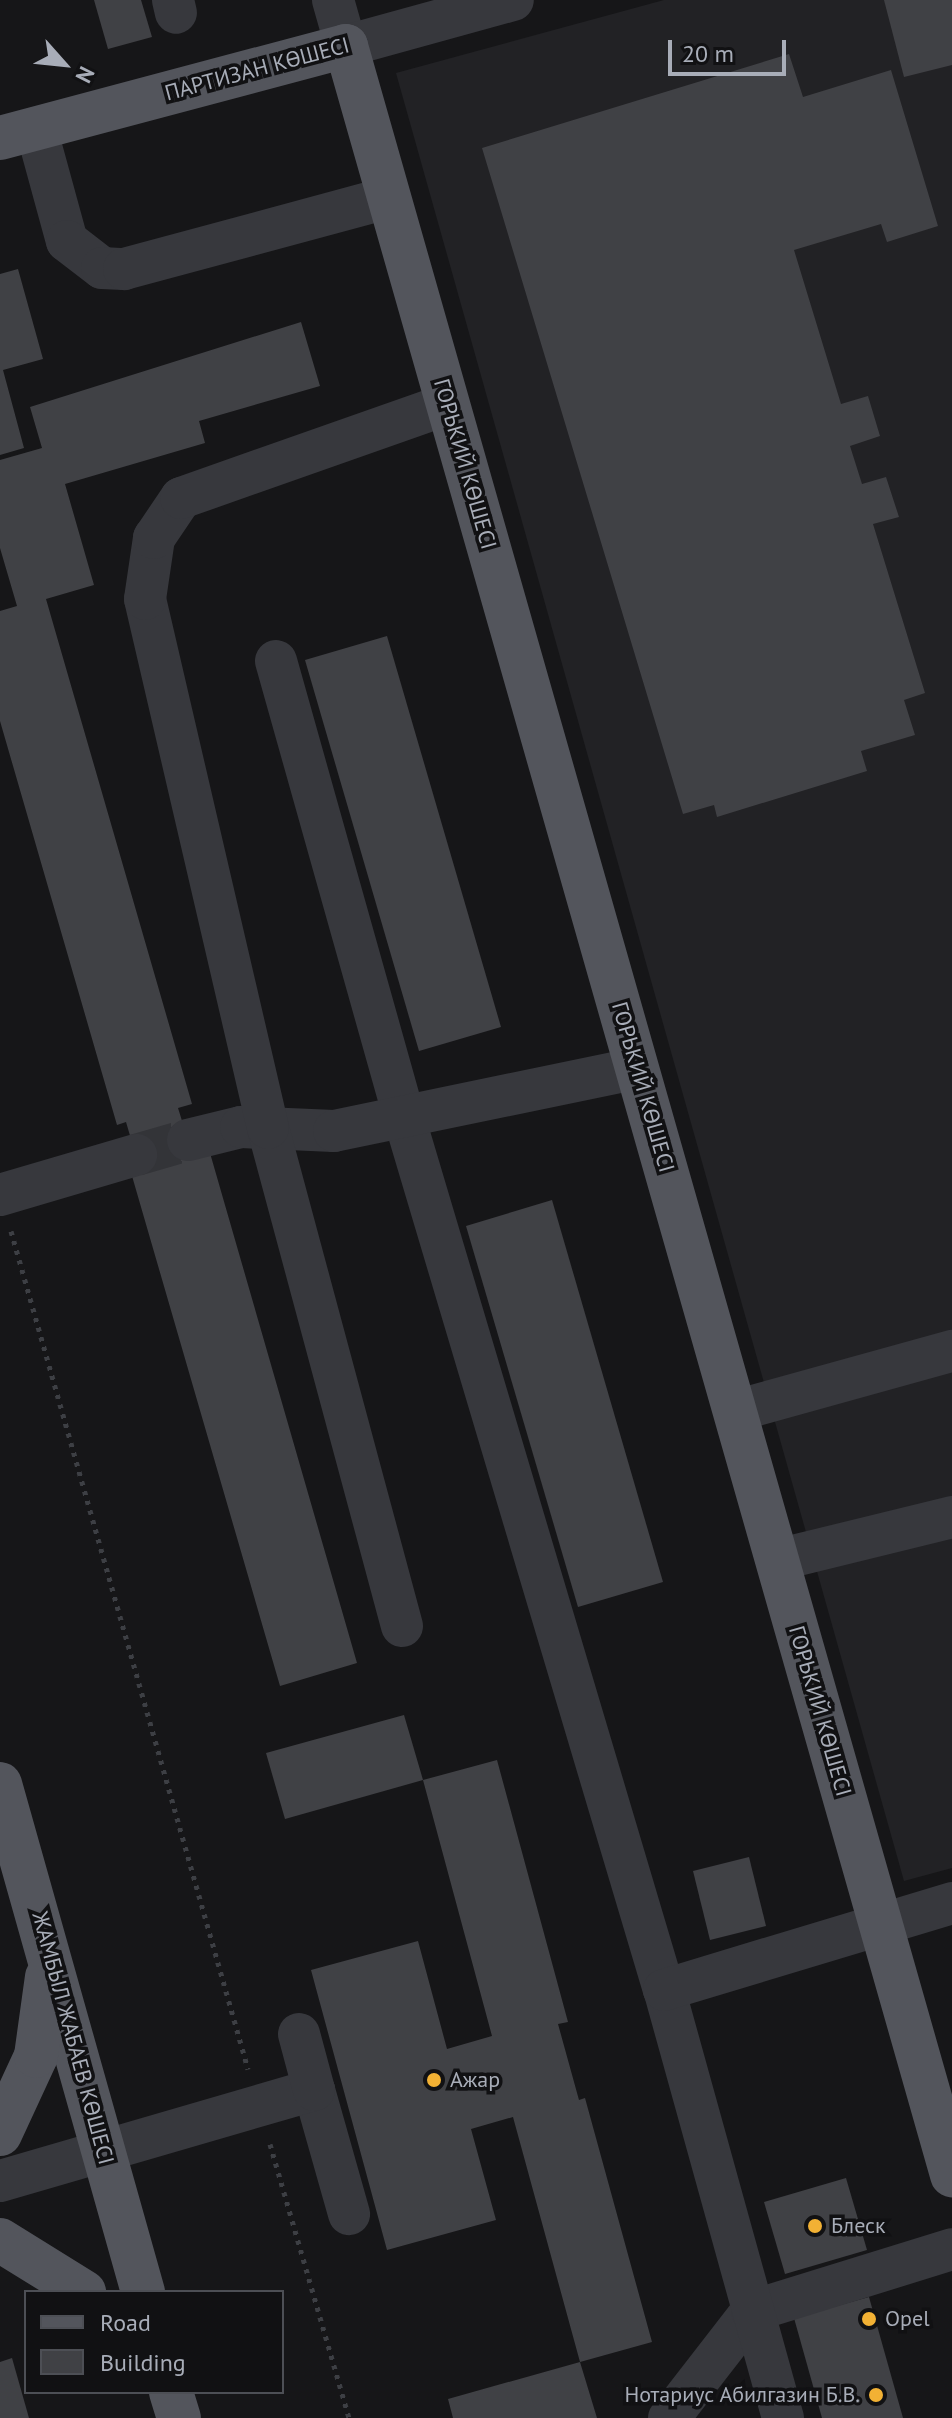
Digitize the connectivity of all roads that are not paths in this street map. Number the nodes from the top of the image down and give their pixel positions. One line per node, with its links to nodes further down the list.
1 (333, 0): 3 (street, ГОРЬКИЙ КӨШЕСІ)
2 (513, 0): 3 (street, ПАРТИЗАН КӨШЕСІ)
3 (346, 46): 4 (main road, ПАРТИЗАН КӨШЕСІ); 5 (main road, ГОРЬКИЙ КӨШЕСІ)
4 (18, 133): 5 (street)
5 (387, 198): 6 (main road, ГОРЬКИЙ КӨШЕСІ)
6 (448, 404): 8 (main road, ГОРЬКИЙ КӨШЕСІ); 10 (street)
7 (276, 661): 9 (street)
8 (637, 1068): 9 (street); 15 (main road, ГОРЬКИЙ КӨШЕСІ)
9 (404, 1117): 10 (street); 23 (street)
10 (268, 1128): 11 (street); 18 (street)
11 (188, 1140)
12 (136, 1155): 13 (street)
13 (0, 1195)
14 (952, 1351): 15 (street)
15 (735, 1411): 17 (main road, ГОРЬКИЙ КӨШЕСІ)
16 (952, 1517): 17 (street)
17 (777, 1560): 21 (main road, ГОРЬКИЙ КӨШЕСІ)
18 (402, 1626)
19 (0, 1784): 22 (main road, ЖАМБЫЛ ЖАБАЕВ КӨШЕСІ)
20 (952, 1903): 21 (street)
21 (880, 1923): 23 (street); 28 (main road, ГОРЬКИЙ КӨШЕСІ)
22 (45, 1931): 26 (main road); 27 (main road, ЖАМБЫЛ ЖАБАЕВ КӨШЕСІ)
23 (664, 1990): 35 (street)
24 (299, 2034): 25 (street)
25 (314, 2090): 27 (street); 30 (street)
26 (0, 2134)
27 (103, 2150): 29 (street); 34 (main road, ЖАМБЫЛ ЖАБАЕВ КӨШЕСІ)
28 (952, 2175)
29 (0, 2181)
30 (349, 2214)
31 (0, 2240): 33 (main road)
32 (952, 2249): 35 (street)
33 (81, 2290)
34 (142, 2290)
35 (752, 2311): 38 (street); 39 (street)
36 (172, 2394): 37 (main road)
37 (179, 2418)
38 (669, 2418)
39 (783, 2418)

